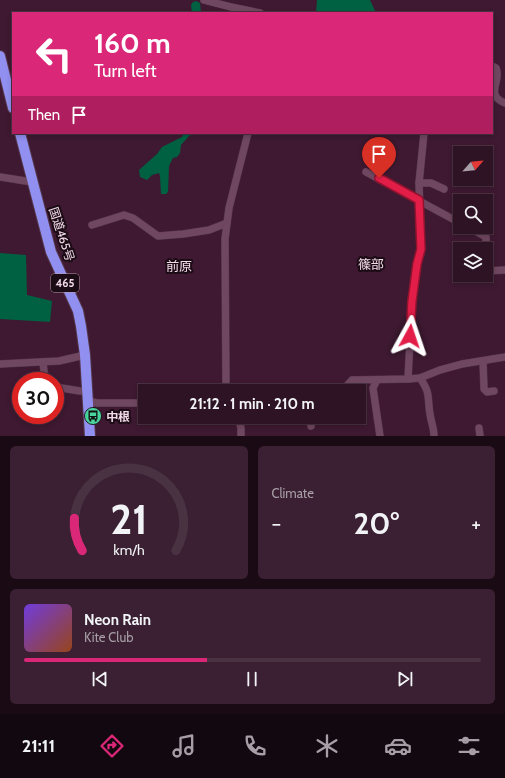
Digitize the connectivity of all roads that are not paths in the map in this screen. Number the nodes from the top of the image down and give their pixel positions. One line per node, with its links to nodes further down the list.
1 (204, 0): 2 (street)
2 (254, 12)
3 (0, 56): 5 (highway)
4 (493, 66): 6 (street)
5 (3, 81): 7 (highway)
6 (505, 103)
7 (12, 105)
8 (20, 134): 13 (highway, 国道465号 / 465)
9 (248, 134): 18 (street)
10 (424, 134): 14 (street)
11 (366, 172): 16 (street)
12 (0, 177): 13 (street)
13 (32, 182): 24 (highway, 国道465号 / 465)
14 (419, 183): 15 (street); 16 (street)
15 (444, 189)
16 (419, 200): 17 (street); 31 (street)
17 (453, 219)
18 (227, 223): 19 (street); 33 (street)
19 (92, 225)
20 (481, 234): 21 (street)
21 (486, 242)
22 (505, 270): 23 (street)
23 (493, 271)
24 (85, 355): 27 (street); 38 (highway, 国道465号 / 465)
25 (505, 357): 26 (street)
26 (483, 361): 30 (street); 37 (street)
27 (43, 362): 28 (street); 29 (street)
28 (0, 364)
29 (44, 372)
30 (420, 378): 31 (street); 45 (street)
31 (408, 379): 32 (street)
32 (377, 380): 34 (street); 44 (street)
33 (227, 384)
34 (348, 384)
35 (64, 388): 36 (street)
36 (80, 391)
37 (494, 391)
38 (88, 401): 39 (street); 42 (highway, 国道465号 / 465)
39 (138, 403)
40 (240, 424): 43 (street)
41 (480, 428): 46 (street)
42 (90, 436)
43 (241, 436)
44 (380, 436)
45 (434, 436)
46 (480, 436)

